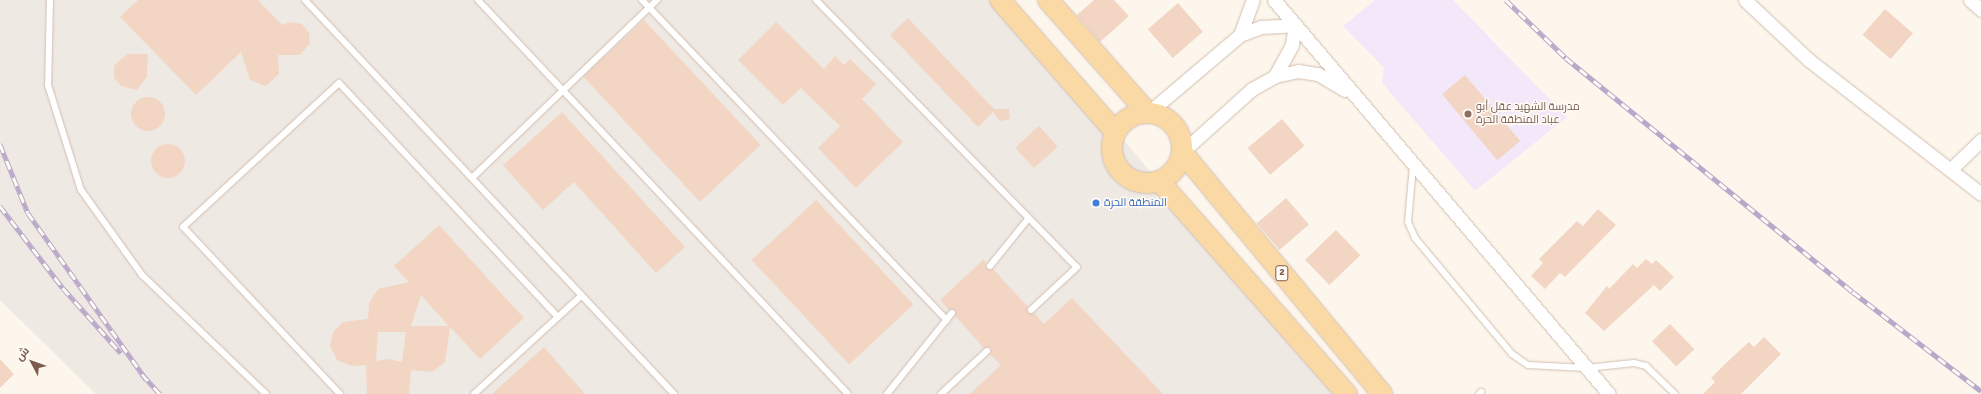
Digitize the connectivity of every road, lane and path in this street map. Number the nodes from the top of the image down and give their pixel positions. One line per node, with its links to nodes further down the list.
1 (50, 0): 38 (lane)
2 (305, 0): 26 (lane)
3 (478, 0): 18 (lane)
4 (642, 0): 13 (lane)
5 (657, 0): 13 (lane)
6 (816, 0): 29 (lane)
7 (1000, 0): 21 (main road)
8 (1048, 0): 20 (main road)
9 (1254, 0): 16 (street)
10 (1274, 0): 15 (street)
11 (1745, 0): 25 (street)
12 (1970, 0): 14 (street)
13 (649, 7): 18 (lane); 35 (lane)
14 (1981, 10)
15 (1295, 25): 16 (street); 17 (street); 19 (street)
16 (1240, 35): 20 (street)
17 (1275, 76): 19 (street); 23 (street)
18 (561, 92): 26 (lane); 42 (lane)
19 (1359, 100): 24 (street)
20 (1148, 113): 21 (main road); 23 (main road)
21 (1116, 134): 27 (main road)
22 (1981, 140): 25 (street)
23 (1182, 152): 27 (main road); 46 (main road, 2)
24 (1413, 164): 37 (street); 37 (lane)
25 (1950, 169): 28 (street)
26 (472, 178): 31 (lane)
27 (1159, 181): 45 (main road)
28 (1981, 194)
29 (1028, 219): 30 (lane); 32 (lane)
30 (990, 266)
31 (581, 296): 34 (lane); 41 (lane)
32 (1031, 310)
33 (952, 313): 35 (lane)
34 (558, 317): 39 (lane); 40 (lane)
35 (947, 320): 43 (lane)
36 (987, 351): 44 (lane)
37 (1587, 368): 47 (street); 48 (lane)
38 (266, 394)
39 (340, 394)
40 (474, 394)
41 (674, 394)
42 (848, 394)
43 (887, 394)
44 (941, 394)
45 (1347, 394)
46 (1382, 394)
47 (1609, 394)
48 (1675, 394)

